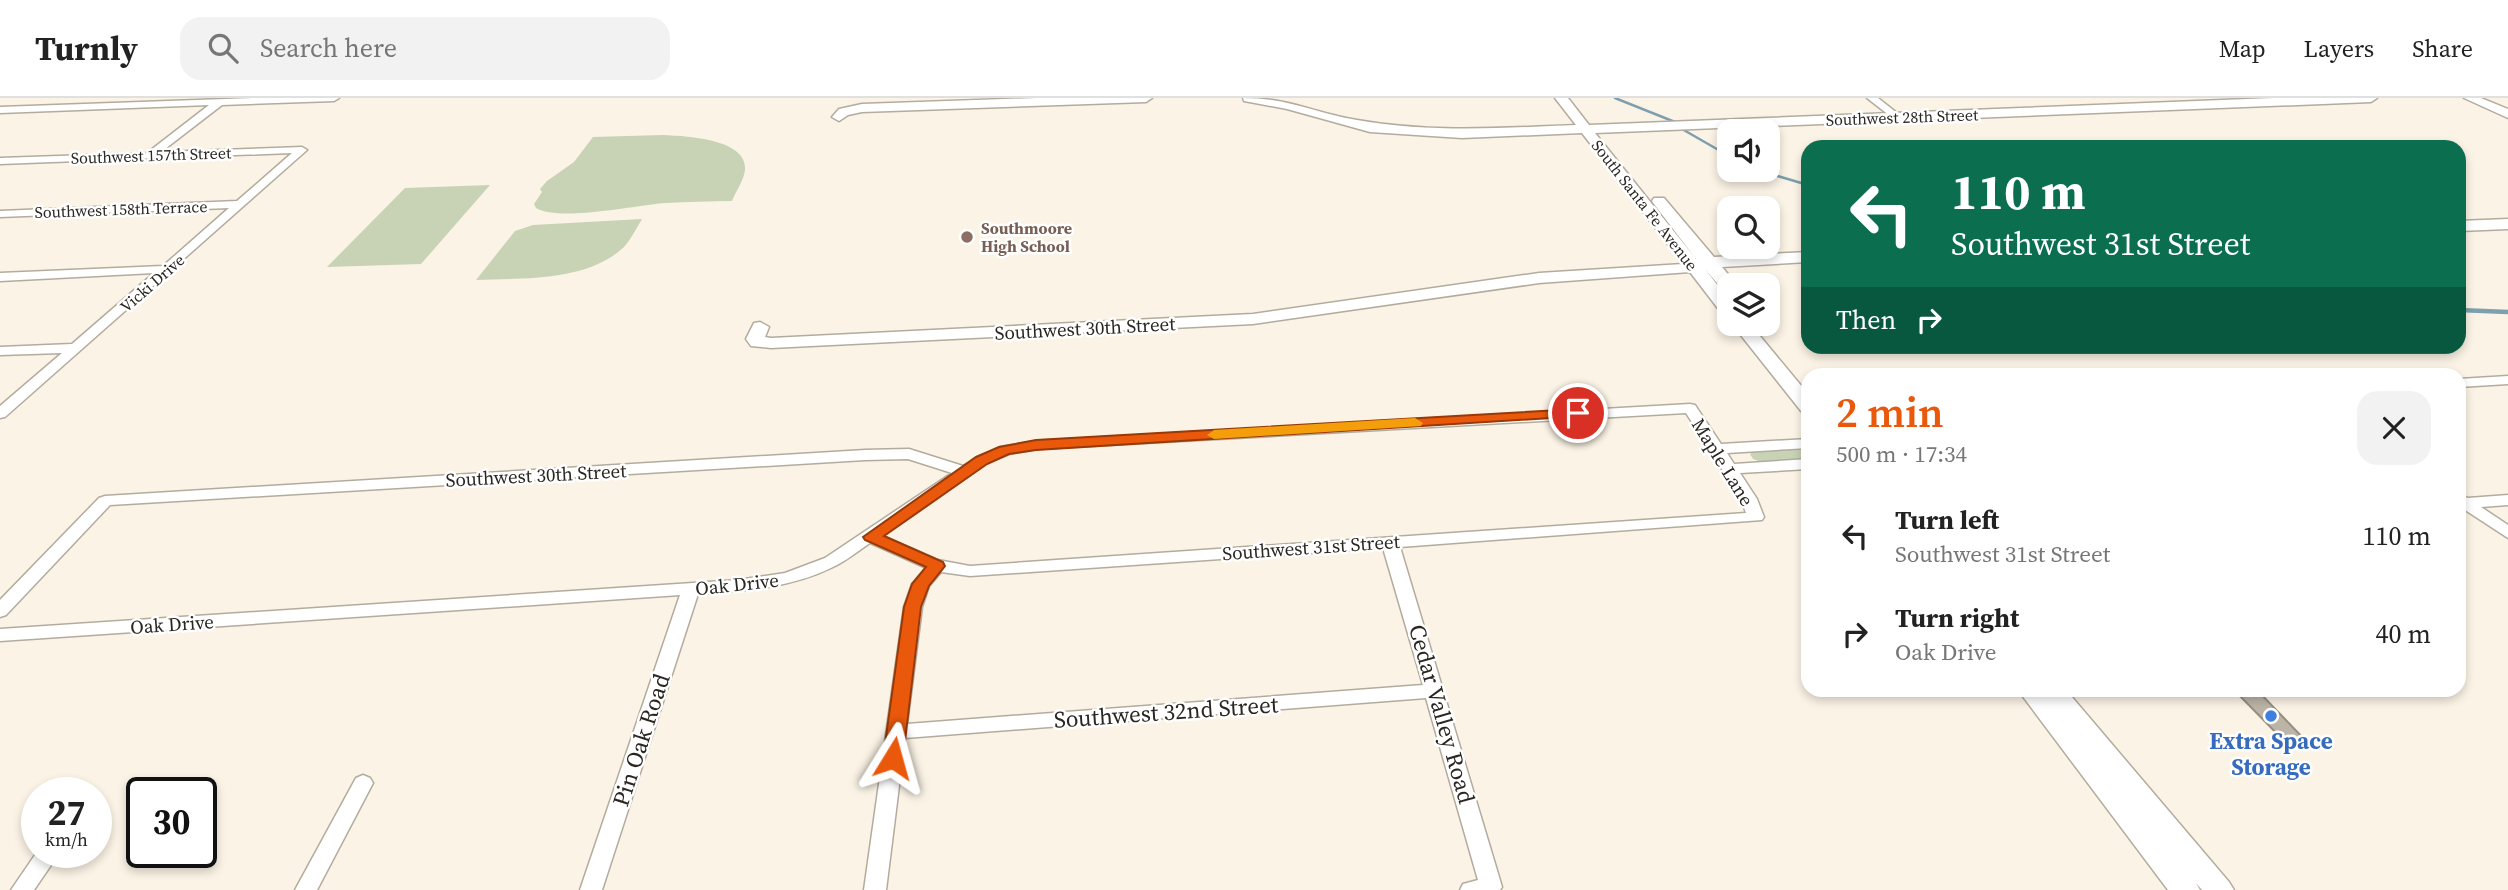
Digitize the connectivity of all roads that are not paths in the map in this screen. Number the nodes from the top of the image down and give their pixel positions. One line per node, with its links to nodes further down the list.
1 (91, 98): 11 (street)
2 (334, 98): 10 (street)
3 (1146, 98): 14 (street)
4 (1249, 98): 16 (street, Southwest 28th Street)
5 (1561, 98): 16 (street, South Santa Fe Avenue)
6 (1576, 98): 16 (street, South Santa Fe Avenue)
7 (1872, 98): 15 (street)
8 (2371, 98): 15 (street, Southwest 28th Street)
9 (2470, 98): 13 (street)
10 (220, 102): 11 (street); 18 (street)
11 (76, 107): 12 (street)
12 (0, 110)
13 (2508, 114)
14 (839, 117)
15 (1897, 117): 16 (street, Southwest 28th Street)
16 (1592, 130): 25 (street, South Santa Fe Avenue)
17 (302, 150): 18 (street, Southwest 157th Street); 20 (street, Vicki Drive)
18 (150, 155): 19 (street, Southwest 157th Street)
19 (0, 161)
20 (242, 204): 21 (street, Southwest 158th Terrace); 26 (street, Vicki Drive)
21 (0, 214)
22 (2508, 224): 23 (street)
23 (2466, 226)
24 (1801, 257): 25 (street, Southwest 30th Street)
25 (1698, 264): 28 (street, South Santa Fe Avenue); 29 (street, South Santa Fe Avenue); 30 (street, Southwest 30th Street)
26 (167, 269): 27 (street); 33 (street, Vicki Drive)
27 (0, 277)
28 (1717, 277)
29 (1717, 293)
30 (760, 327)
31 (1751, 336): 38 (street)
32 (1767, 336): 35 (street)
33 (77, 348): 34 (street); 40 (street, Vicki Drive)
34 (0, 351)
35 (1801, 379)
36 (2508, 380): 37 (street)
37 (2466, 383)
38 (1801, 398)
39 (1690, 408): 42 (street, Maple Lane); 45 (street, Oak Drive)
40 (0, 414)
41 (1801, 443): 42 (street)
42 (1717, 449): 44 (street, Maple Lane)
43 (1801, 464): 44 (street)
44 (1730, 469): 49 (street, Maple Lane)
45 (965, 472): 51 (street, Oak Drive); 55 (street, Southwest 30th Street)
46 (2508, 500): 47 (street)
47 (2466, 501)
48 (2466, 504): 50 (street)
49 (1756, 517): 52 (street, Southwest 31st Street)
50 (2508, 533)
51 (871, 537): 53 (street, Southwest 31st Street); 54 (street, Oak Drive)
52 (1390, 542): 53 (street, Southwest 31st Street); 57 (street, Cedar Valley Road)
53 (937, 566): 60 (street)
54 (691, 589): 56 (street, Oak Drive); 66 (street, Pin Oak Road)
55 (0, 611)
56 (0, 635)
57 (1436, 691): 60 (street, Southwest 32nd Street); 63 (street, Cedar Valley Road)
58 (2036, 697): 68 (street)
59 (2058, 697): 69 (street)
60 (896, 732): 67 (street)
61 (363, 783): 65 (street)
62 (38, 868): 64 (street)
63 (1481, 889)
64 (22, 890)
65 (306, 890)
66 (591, 890)
67 (875, 890)
68 (2185, 890)
69 (2219, 890)

